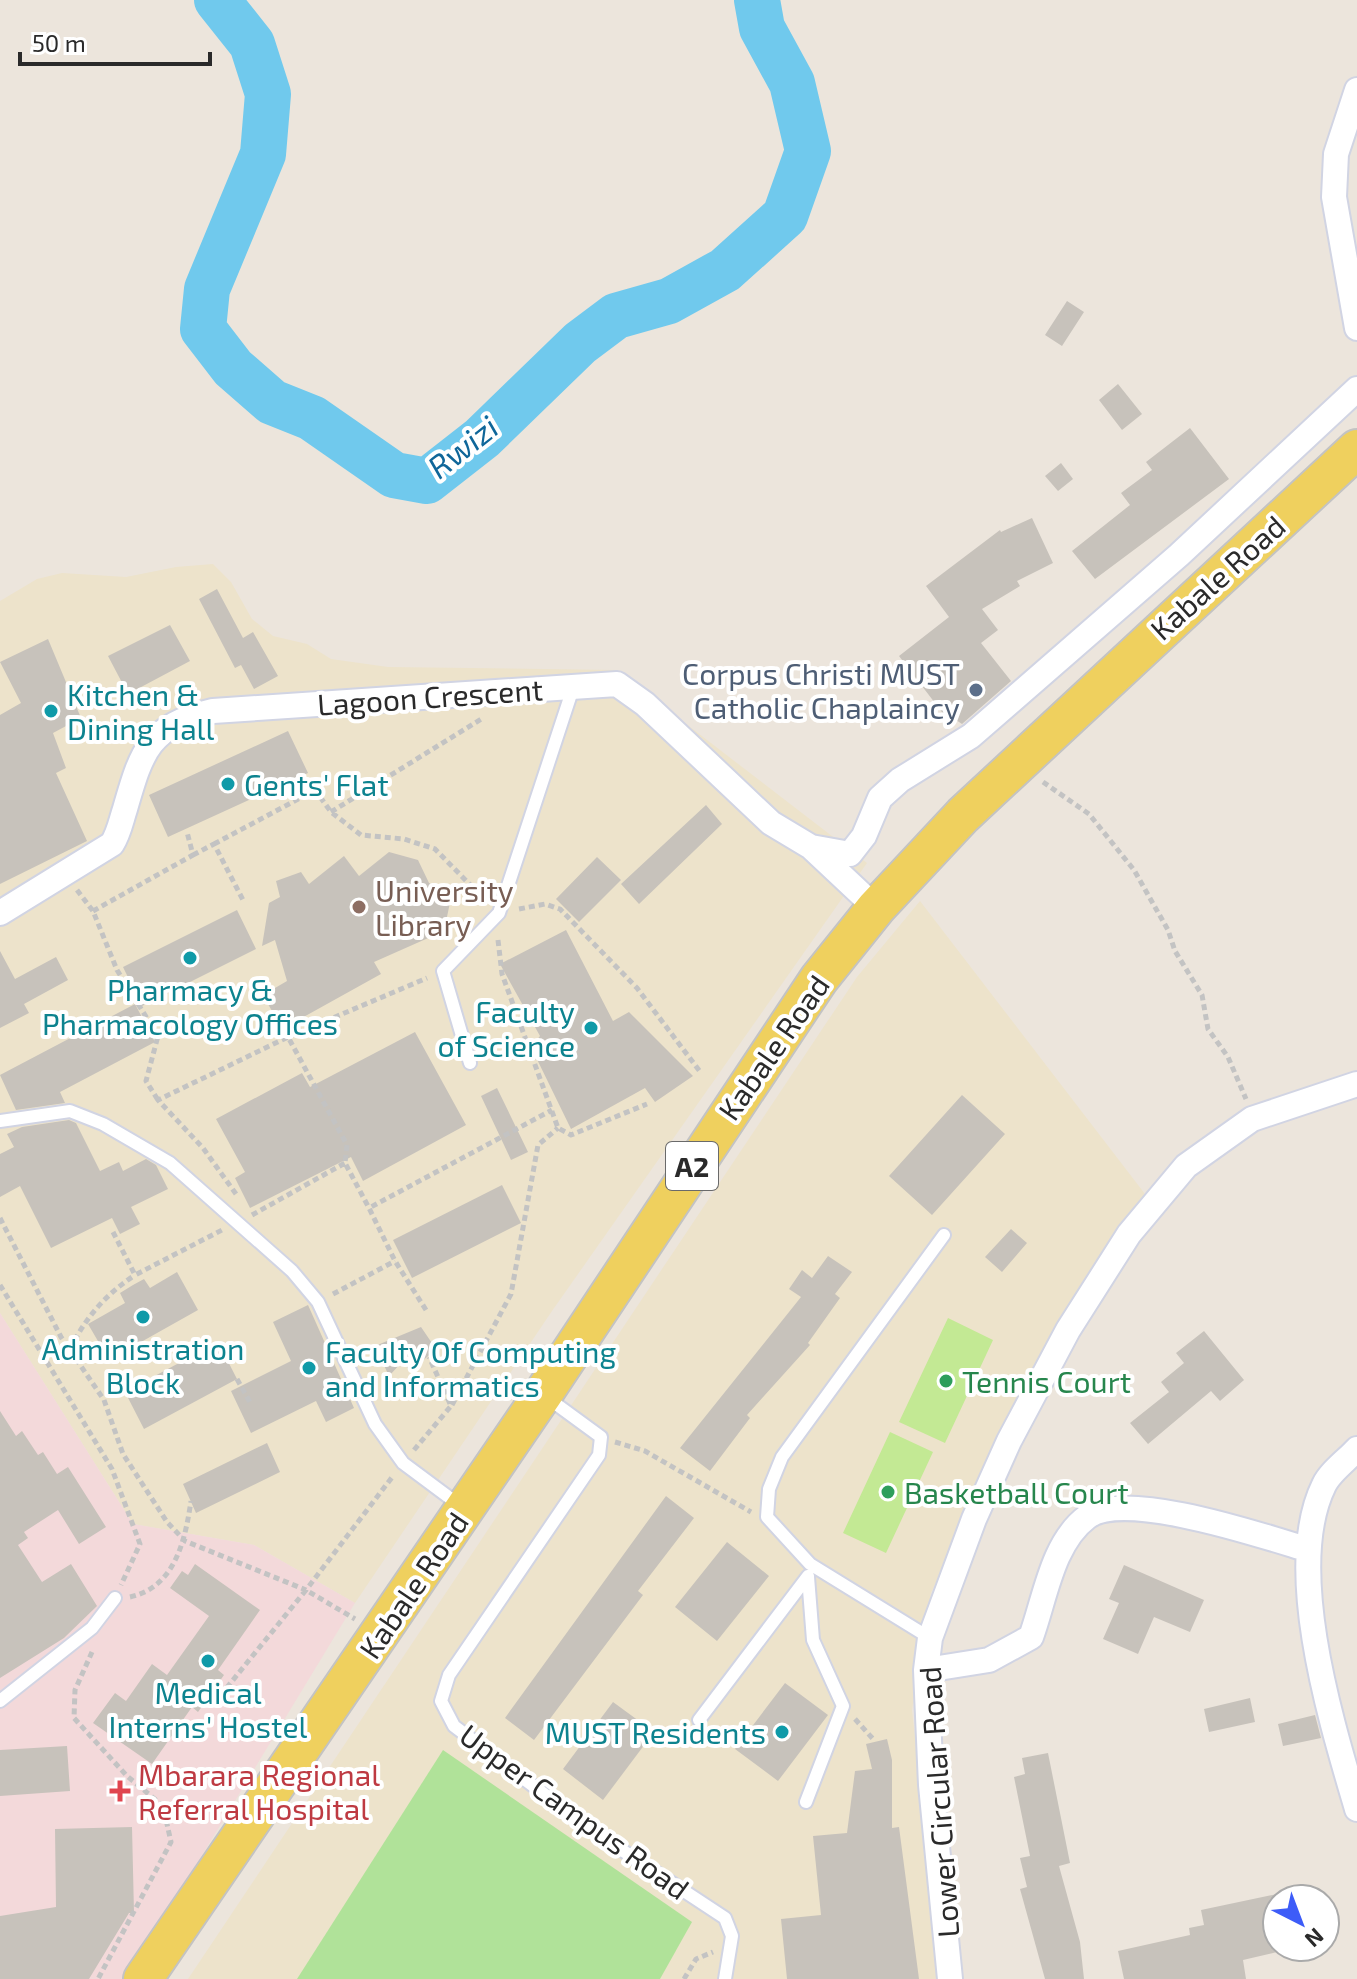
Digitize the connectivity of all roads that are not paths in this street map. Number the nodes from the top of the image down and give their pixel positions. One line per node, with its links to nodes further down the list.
1 (1357, 90): 2 (street)
2 (1357, 328)
3 (1357, 389): 6 (street)
4 (1357, 449): 7 (main road, Kabale Road / A2)
5 (574, 685): 6 (street, Lagoon Crescent); 8 (street, Lagoon Crescent); 9 (lane)
6 (811, 847): 7 (street, Lagoon Crescent)
7 (876, 908): 13 (main road, Kabale Road / A2)
8 (0, 913)
9 (470, 1063)
10 (1357, 1084): 19 (street, Lower Circular Road)
11 (0, 1121): 15 (lane)
12 (944, 1235): 17 (lane)
13 (543, 1394): 15 (main road, Kabale Road / A2); 26 (lane, Upper Campus Road)
14 (1357, 1449): 16 (street)
15 (464, 1509): 25 (main road, Kabale Road / A2)
16 (1306, 1549): 20 (street); 24 (street)
17 (809, 1571): 19 (lane); 22 (lane); 23 (lane)
18 (115, 1598): 21 (lane)
19 (930, 1638): 20 (street, Lower Circular Road)
20 (926, 1670): 27 (street, Lower Circular Road)
21 (0, 1701)
22 (699, 1720)
23 (806, 1802)
24 (1357, 1809)
25 (143, 1979)
26 (725, 1979)
27 (950, 1979)

